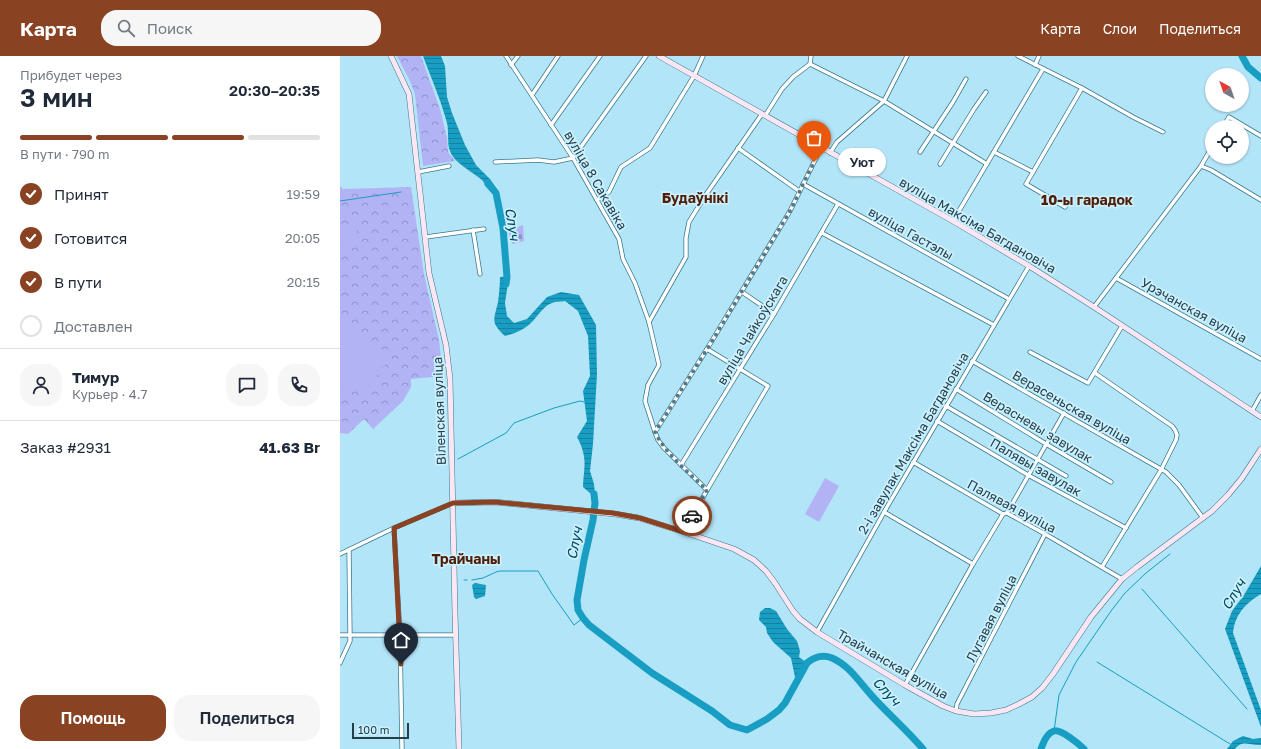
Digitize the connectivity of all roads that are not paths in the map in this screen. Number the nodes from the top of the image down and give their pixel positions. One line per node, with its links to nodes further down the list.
1 (391, 56): 42 (main road, Віленская вуліца)
2 (506, 56): 14 (street, вуліца 8 Сакавіка)
3 (518, 56): 14 (street)
4 (558, 56): 21 (street)
5 (600, 56): 24 (street)
6 (646, 56): 35 (street)
7 (659, 56): 17 (main road, вуліца Максіма Багдановіча)
8 (703, 56): 17 (street)
9 (810, 56): 13 (street)
10 (907, 56): 22 (street)
11 (1018, 56): 15 (street)
12 (1039, 56): 15 (street)
13 (810, 64): 22 (street); 23 (street)
14 (511, 65): 21 (street, вуліца 8 Сакавіка)
15 (1035, 65): 16 (street)
16 (1043, 69): 19 (street); 33 (street)
17 (694, 76): 23 (main road, вуліца Максіма Багдановіча); 46 (street)
18 (966, 79): 26 (street)
19 (1082, 88): 27 (street); 43 (street)
20 (986, 92): 29 (street)
21 (532, 95): 24 (street, вуліца 8 Сакавіка)
22 (884, 101): 26 (street); 34 (street)
23 (764, 115): 30 (street); 31 (main road, вуліца Максіма Багдановіча)
24 (551, 125): 35 (street, вуліца 8 Сакавіка)
25 (1249, 129): 28 (street)
26 (934, 132): 29 (street); 32 (street)
27 (1163, 132)
28 (1261, 136)
29 (953, 144): 38 (street); 39 (street)
30 (738, 148): 45 (street); 62 (street)
31 (822, 148): 34 (main road, вуліца Максіма Багдановіча); 44 (street)
32 (920, 152)
33 (994, 152): 39 (street); 43 (street)
34 (830, 153): 50 (main road, вуліца Максіма Багдановіча)
35 (573, 158): 37 (street); 46 (street, вуліца 8 Сакавіка)
36 (1205, 159): 41 (street)
37 (496, 162)
38 (940, 164)
39 (986, 164): 50 (street)
40 (449, 166): 42 (street)
41 (1201, 166): 47 (street); 57 (street)
42 (418, 172): 54 (main road, Віленская вуліца)
43 (1033, 172): 49 (street)
44 (803, 184): 45 (street); 48 (street, вуліца Гастэлы)
45 (799, 192): 58 (street)
46 (597, 200): 62 (street, вуліца 8 Сакавіка)
47 (1261, 200)
48 (838, 204): 53 (street, вуліца Чайкоўскага); 59 (street, вуліца Гастэлы)
49 (1065, 206)
50 (953, 222): 55 (main road, вуліца Максіма Багдановіча)
51 (484, 229): 52 (street)
52 (473, 230): 54 (street); 56 (street)
53 (822, 233): 61 (street, вуліца Чайкоўскага); 63 (street)
54 (426, 237): 88 (main road, Віленская вуліца)
55 (1028, 266): 59 (street, 2-і завулак Максіма Багдановіча); 60 (main road, вуліца Максіма Багдановіча)
56 (480, 274)
57 (1116, 278): 60 (street); 67 (street, Урэчанская вуліца)
58 (742, 292): 61 (street); 65 (street)
59 (1009, 299): 63 (street, 2-і завулак Максіма Багдановіча)
60 (1094, 307): 64 (main road, вуліца Максіма Багдановіча)
61 (774, 314): 69 (street, вуліца Чайкоўскага)
62 (649, 322): 77 (street, вуліца 8 Сакавіка)
63 (994, 325): 68 (street, 2-і завулак Максіма Багдановіча)
64 (1122, 326): 70 (street); 75 (main road, вуліца Максіма Багдановіча)
65 (707, 349): 69 (street); 77 (street)
66 (1030, 352): 70 (street)
67 (1261, 359)
68 (972, 361): 71 (street, 2-і завулак Максіма Багдановіча); 74 (street, Верасеньская вуліца)
69 (740, 369): 82 (street, вуліца Чайкоўскага); 87 (street)
70 (1095, 373): 83 (street)
71 (956, 389): 73 (street, 2-і завулак Максіма Багдановіча); 78 (street, Верасневы завулак)
72 (1261, 396): 75 (street)
73 (946, 406): 76 (street, 2-і завулак Максіма Багдановіча); 80 (street)
74 (1064, 413): 78 (street); 83 (street, Верасеньская вуліца)
75 (1258, 416)
76 (937, 421): 81 (street, 2-і завулак Максіма Багдановіча); 84 (street, Палявы завулак)
77 (655, 432): 82 (street, вуліца 8 Сакавіка)
78 (1046, 444): 80 (street); 86 (street, Верасневы завулак)
79 (1261, 451): 91 (main road, Трайчанская вуліца)
80 (1037, 460): 84 (street); 85 (street)
81 (913, 462): 89 (street, 2-і завулак Максіма Багдановіча); 90 (street, Палявая вуліца)
82 (681, 465): 87 (street, вуліца 8 Сакавіка)
83 (1161, 470): 91 (street, Верасеньская вуліца); 93 (street)
84 (1028, 475): 90 (street); 93 (street, Палявы завулак)
85 (1066, 476)
86 (1111, 482)
87 (707, 490): 94 (street)
88 (453, 503): 92 (street); 94 (main road, Трайчанская вуліца); 104 (main road, Віленская вуліца)
89 (884, 512): 98 (street); 101 (street, 2-і завулак Максіма Багдановіча)
90 (1005, 514): 95 (street, Палявая вуліца); 98 (street)
91 (1203, 518): 100 (main road, Трайчанская вуліца)
92 (394, 528): 96 (street); 105 (street)
93 (1126, 528): 99 (street)
94 (684, 532): 101 (main road, Трайчанская вуліца)
95 (1045, 534): 99 (street, Палявая вуліца); 108 (street, Лугавая вуліца)
96 (349, 550): 97 (street); 103 (street)
97 (340, 554)
98 (973, 564): 107 (street)
99 (1102, 567): 100 (street, Палявая вуліца)
100 (1122, 579): 108 (main road, Трайчанская вуліца)
101 (817, 632): 107 (main road, Трайчанская вуліца)
102 (340, 635): 103 (street)
103 (350, 635): 105 (street); 106 (street)
104 (455, 635): 105 (street); 110 (main road, Віленская вуліца)
105 (400, 636): 109 (street)
106 (340, 663)
107 (905, 685): 108 (main road, Трайчанская вуліца)
108 (956, 711)
109 (402, 749)
110 (458, 749)

